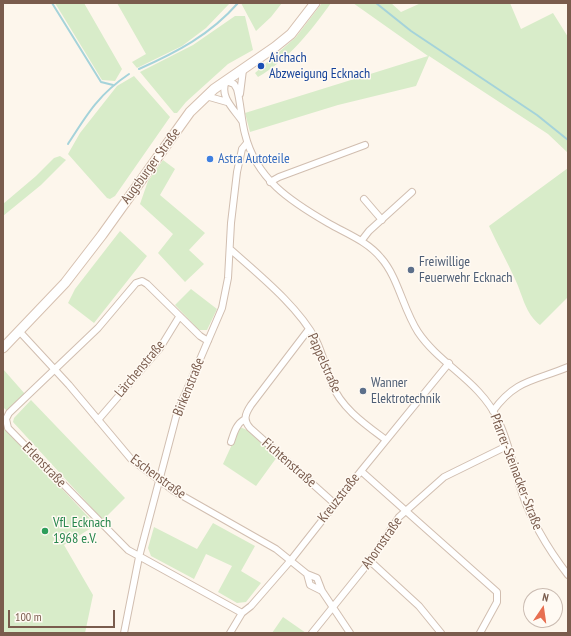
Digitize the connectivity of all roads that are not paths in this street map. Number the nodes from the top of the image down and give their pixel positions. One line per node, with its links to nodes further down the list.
1 (315, 3): 2 (main road, Augsburger Straße)
2 (243, 70): 3 (main road, Augsburger Straße); 5 (street, Pfarrer-Steinacker-Straße)
3 (226, 81): 4 (main road, Augsburger Straße); 5 (street, Pfarrer-Steinacker-Straße); 6 (street)
4 (206, 96): 6 (street); 18 (main road, Augsburger Straße)
5 (240, 98): 7 (street, Pfarrer-Steinacker-Straße)
6 (228, 103): 7 (street, Pfarrer-Steinacker-Straße)
7 (242, 121): 8 (street, Pfarrer-Steinacker-Straße)
8 (248, 143): 10 (street, Pfarrer-Steinacker-Straße); 15 (street, Birkenstraße)
9 (365, 145): 10 (street)
10 (270, 182): 14 (street, Pfarrer-Steinacker-Straße)
11 (412, 192): 13 (street)
12 (364, 199): 13 (street)
13 (382, 220): 14 (street)
14 (362, 240): 21 (street, Pfarrer-Steinacker-Straße)
15 (230, 249): 17 (street, Pappelstraße); 19 (street, Birkenstraße)
16 (180, 317): 19 (street, Erlenstraße); 23 (street, Erlenstraße); 26 (street, Lärchenstraße)
17 (309, 329): 25 (street); 27 (street, Pappelstraße)
18 (20, 332): 20 (main road, Augsburger Straße); 23 (street, Eschenstraße)
19 (208, 341): 31 (street, Birkenstraße)
20 (3, 348)
21 (449, 363): 24 (street, Pfarrer-Steinacker-Straße); 27 (street, Kreuzstraße)
22 (568, 367): 24 (street)
23 (55, 370): 26 (street, Eschenstraße); 34 (street, Erlenstraße)
24 (493, 411): 29 (street, Pfarrer-Steinacker-Straße)
25 (245, 419): 28 (street); 32 (street, Fichtenstraße)
26 (98, 420): 31 (street, Eschenstraße)
27 (386, 440): 30 (street, Kreuzstraße)
28 (231, 442)
29 (507, 446): 33 (street, Ahornstraße); 37 (street, Pfarrer-Steinacker-Straße)
30 (360, 471): 32 (street, Kreuzstraße); 33 (street)
31 (159, 481): 34 (street, Birkenstraße); 35 (street, Eschenstraße)
32 (335, 504): 35 (street, Kreuzstraße)
33 (406, 511): 36 (street, Ahornstraße); 45 (street)
34 (139, 557): 39 (street, Erlenstraße); 40 (street, Birkenstraße)
35 (291, 560): 38 (street, Eschenstraße); 39 (street, Kreuzstraße)
36 (370, 561): 38 (street, Ahornstraße); 44 (street)
37 (568, 575)
38 (334, 607): 42 (street, Ahornstraße); 43 (street, Eschenstraße)
39 (242, 612): 41 (street, Kreuzstraße)
40 (124, 633)
41 (230, 633)
42 (312, 633)
43 (350, 633)
44 (441, 633)
45 (480, 633)

